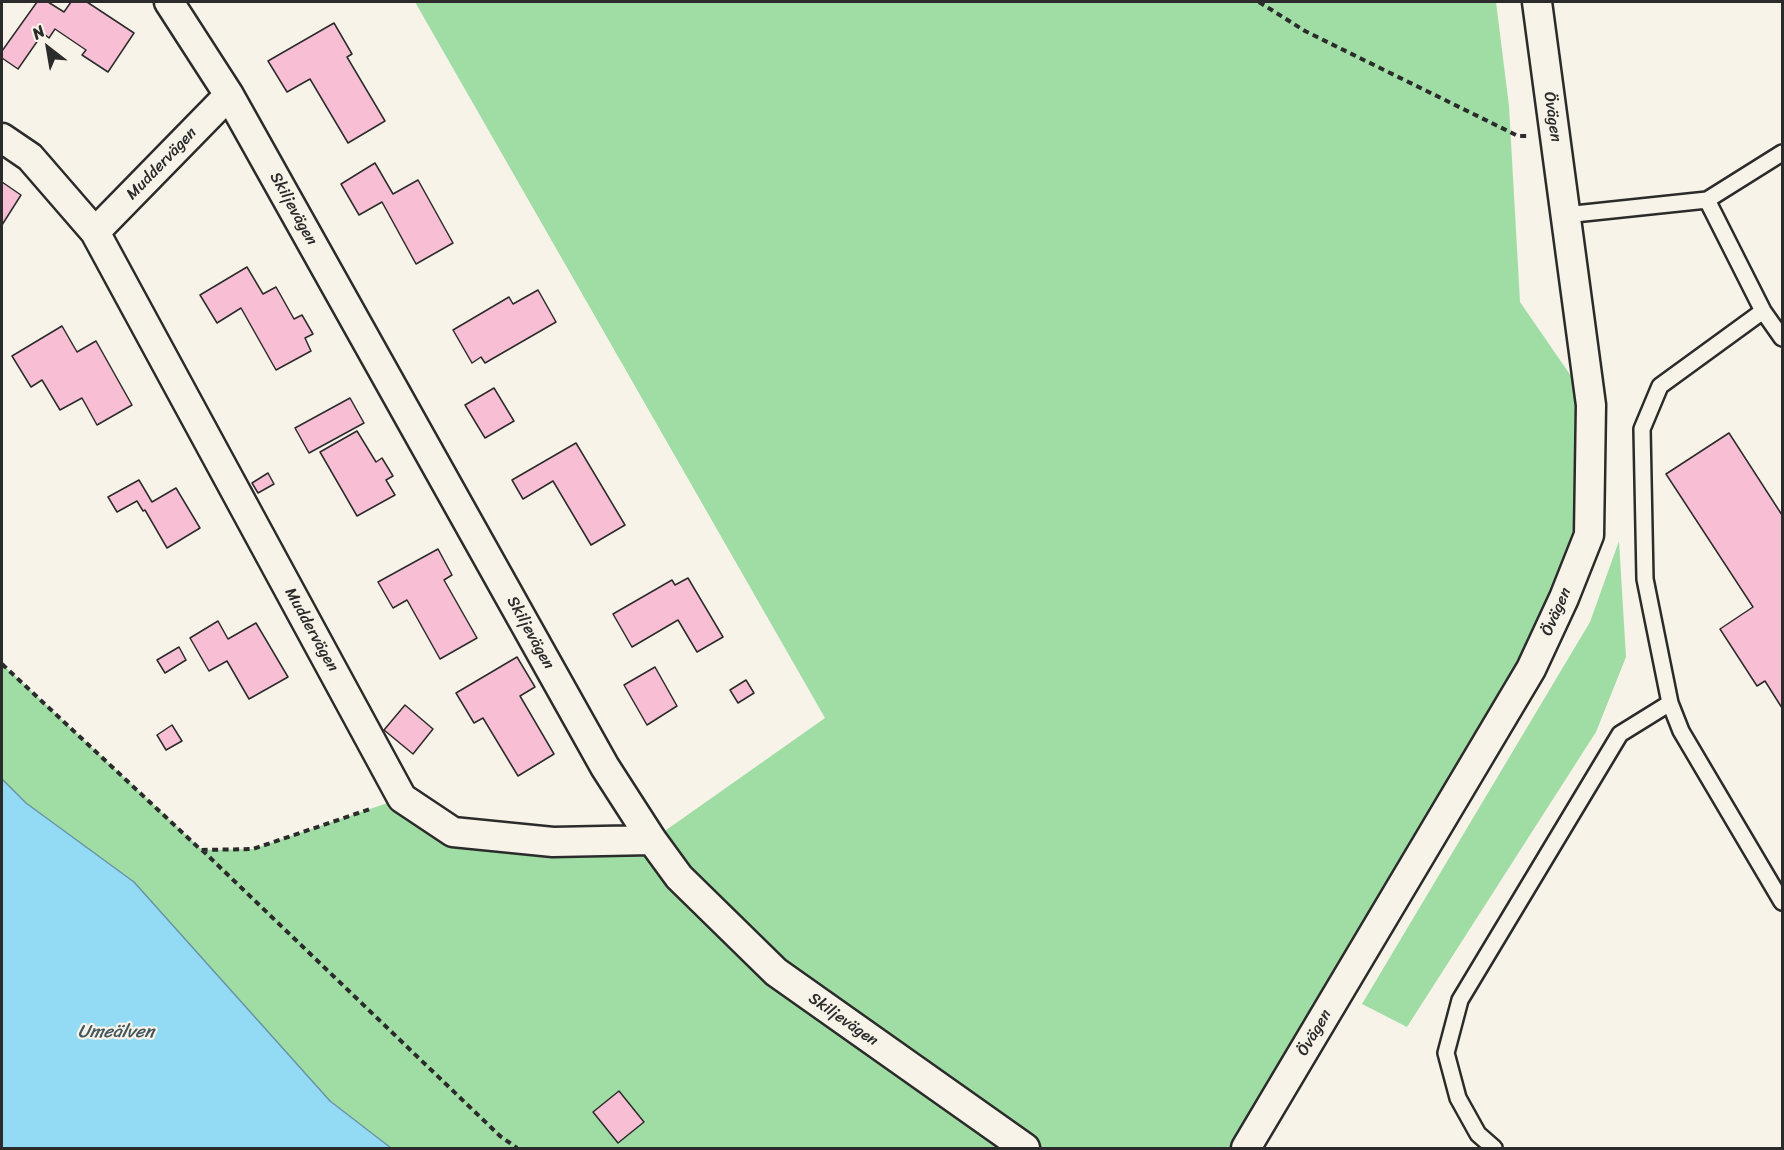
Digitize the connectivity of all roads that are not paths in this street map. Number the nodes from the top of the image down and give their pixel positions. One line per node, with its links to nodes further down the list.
1 (169, 2): 3 (street, Skiljevägen)
2 (1537, 2): 7 (street, Övägen)
3 (230, 95): 8 (street, Muddervägen); 12 (street, Skiljevägen)
4 (2, 138): 8 (street, Muddervägen)
5 (1782, 153): 6 (lane)
6 (1707, 200): 7 (lane); 9 (lane)
7 (1566, 215): 15 (street, Övägen)
8 (95, 232): 12 (street, Muddervägen)
9 (1763, 311): 10 (lane); 11 (lane)
10 (1782, 338)
11 (1670, 703): 13 (lane); 16 (lane)
12 (652, 840): 14 (street, Skiljevägen)
13 (1782, 902)
14 (1025, 1149)
15 (1246, 1149)
16 (1494, 1149)

